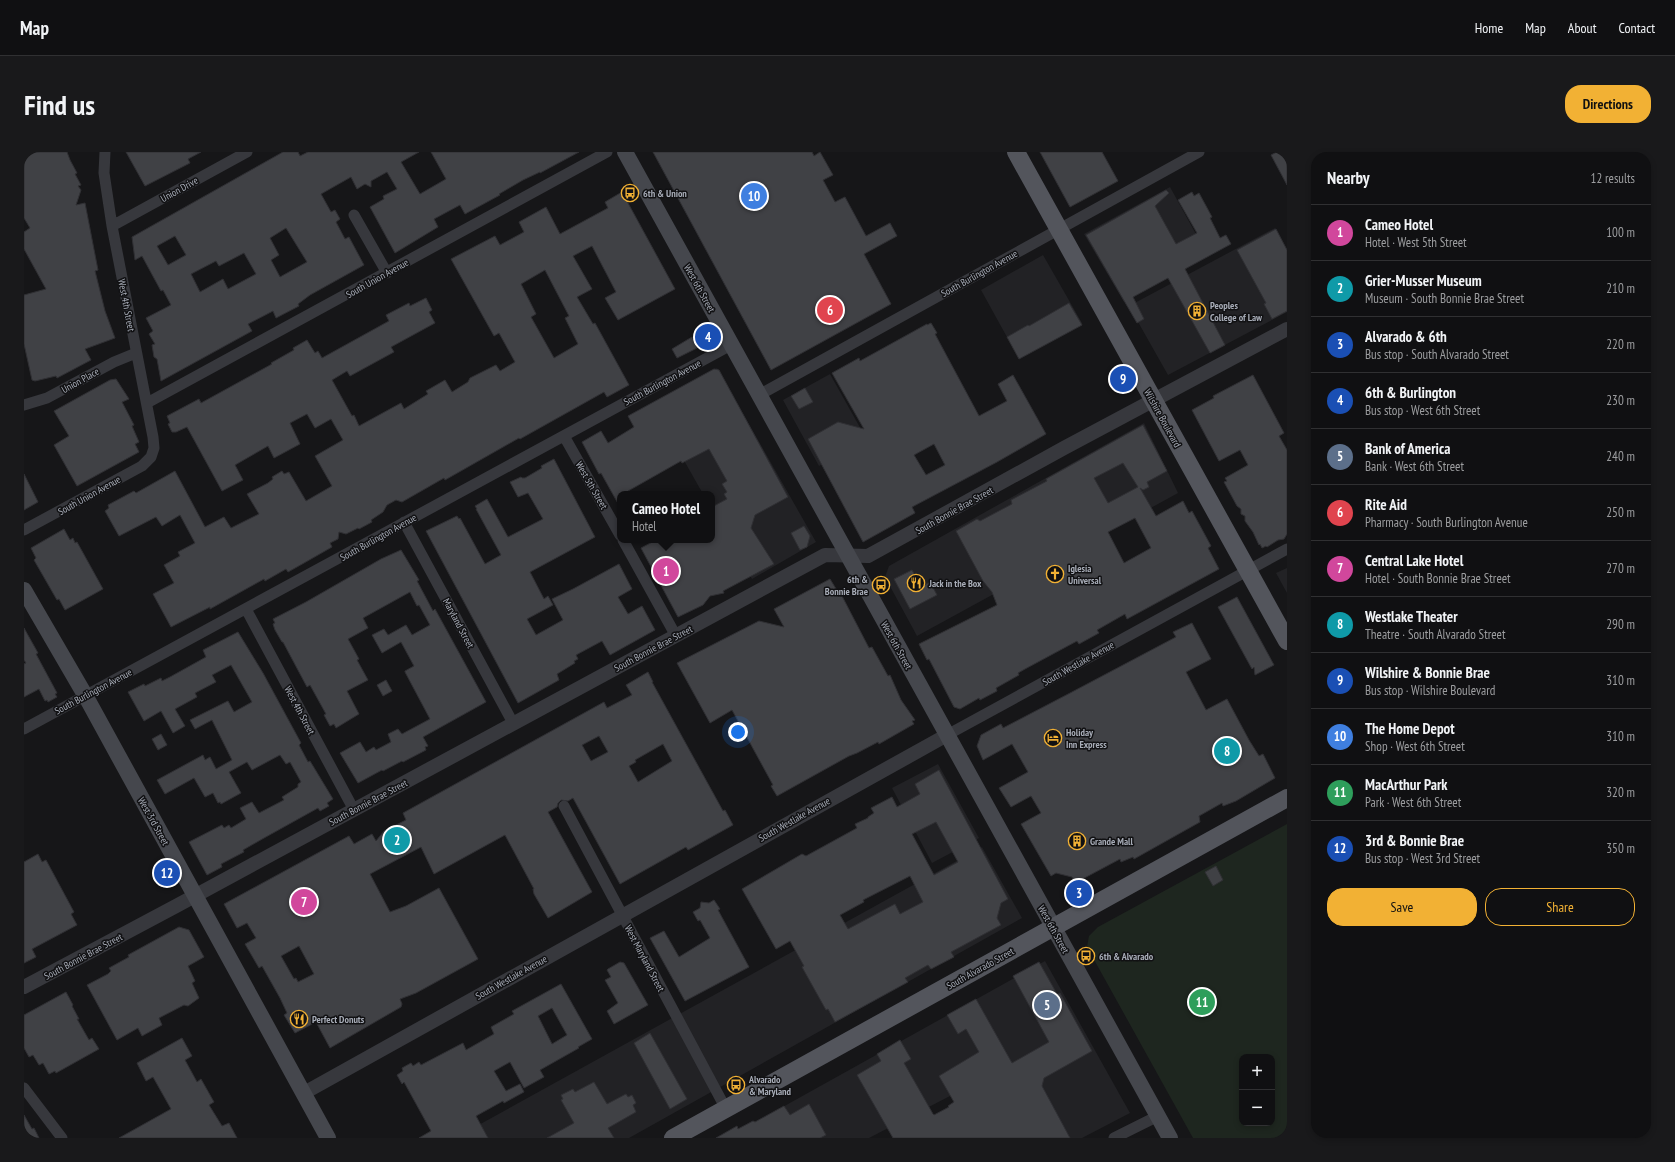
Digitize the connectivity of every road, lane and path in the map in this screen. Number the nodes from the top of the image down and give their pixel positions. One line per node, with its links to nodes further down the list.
1 (105, 152): 8 (street, West 4th Street)
2 (246, 152): 8 (street, Union Drive)
3 (607, 152): 10 (street, South Union Avenue)
4 (625, 152): 12 (main road, West 6th Street)
5 (1016, 152): 9 (main road, Wilshire Boulevard)
6 (1199, 152): 9 (street, South Burlington Avenue)
7 (354, 215): 10 (street)
8 (112, 226): 13 (street, West 4th Street)
9 (1059, 230): 14 (street, South Burlington Avenue); 15 (main road, Wilshire Boulevard)
10 (387, 273): 16 (street, South Union Avenue)
11 (1287, 329): 15 (street, South Bonnie Brae Street)
12 (731, 345): 14 (main road, West 6th Street); 18 (street, South Burlington Avenue)
13 (136, 353): 16 (street, West 4th Street); 17 (street, Union Place)
14 (759, 395): 25 (main road, West 6th Street)
15 (1154, 400): 25 (street, South Bonnie Brae Street); 26 (main road, Wilshire Boulevard)
16 (147, 403): 19 (street, West 4th Street)
17 (24, 406)
18 (564, 436): 20 (street, South Burlington Avenue); 22 (street, West 5th Street)
19 (151, 457): 21 (street, South Union Avenue)
20 (404, 522): 28 (street, South Burlington Avenue); 32 (street, Maryland Street)
21 (24, 530)
22 (617, 530)
23 (625, 543): 29 (street)
24 (1287, 549): 26 (street, South Westlake Avenue)
25 (848, 556): 29 (street, South Bonnie Brae Street); 34 (main road, West 6th Street)
26 (1248, 570): 30 (main road, Wilshire Boulevard); 34 (street, South Westlake Avenue)
27 (24, 590): 31 (main road, West 3rd Street)
28 (246, 610): 31 (street, South Burlington Avenue); 37 (street, West 4th Street)
29 (676, 636): 32 (street, South Bonnie Brae Street)
30 (1287, 641)
31 (86, 695): 33 (street, South Burlington Avenue); 38 (main road, West 3rd Street)
32 (513, 723): 37 (street, South Bonnie Brae Street)
33 (24, 729)
34 (947, 735): 39 (street, South Westlake Avenue); 40 (main road, West 6th Street)
35 (1287, 798): 40 (main road, South Alvarado Street)
36 (564, 806): 39 (street, West Maryland Street)
37 (354, 810): 38 (street, South Bonnie Brae Street)
38 (195, 896): 41 (street, South Bonnie Brae Street); 43 (main road, West 3rd Street)
39 (622, 916): 43 (street, South Westlake Avenue); 44 (street, West Maryland Street)
40 (1053, 927): 44 (main road, South Alvarado Street); 45 (main road, West 6th Street)
41 (24, 987)
42 (24, 1088): 46 (street)
43 (304, 1092): 47 (main road, West 3rd Street)
44 (726, 1109): 48 (main road, South Alvarado Street)
45 (1158, 1116): 49 (street); 50 (main road, West 6th Street)
46 (62, 1138)
47 (328, 1138)
48 (673, 1138)
49 (1114, 1138)
50 (1170, 1138)

